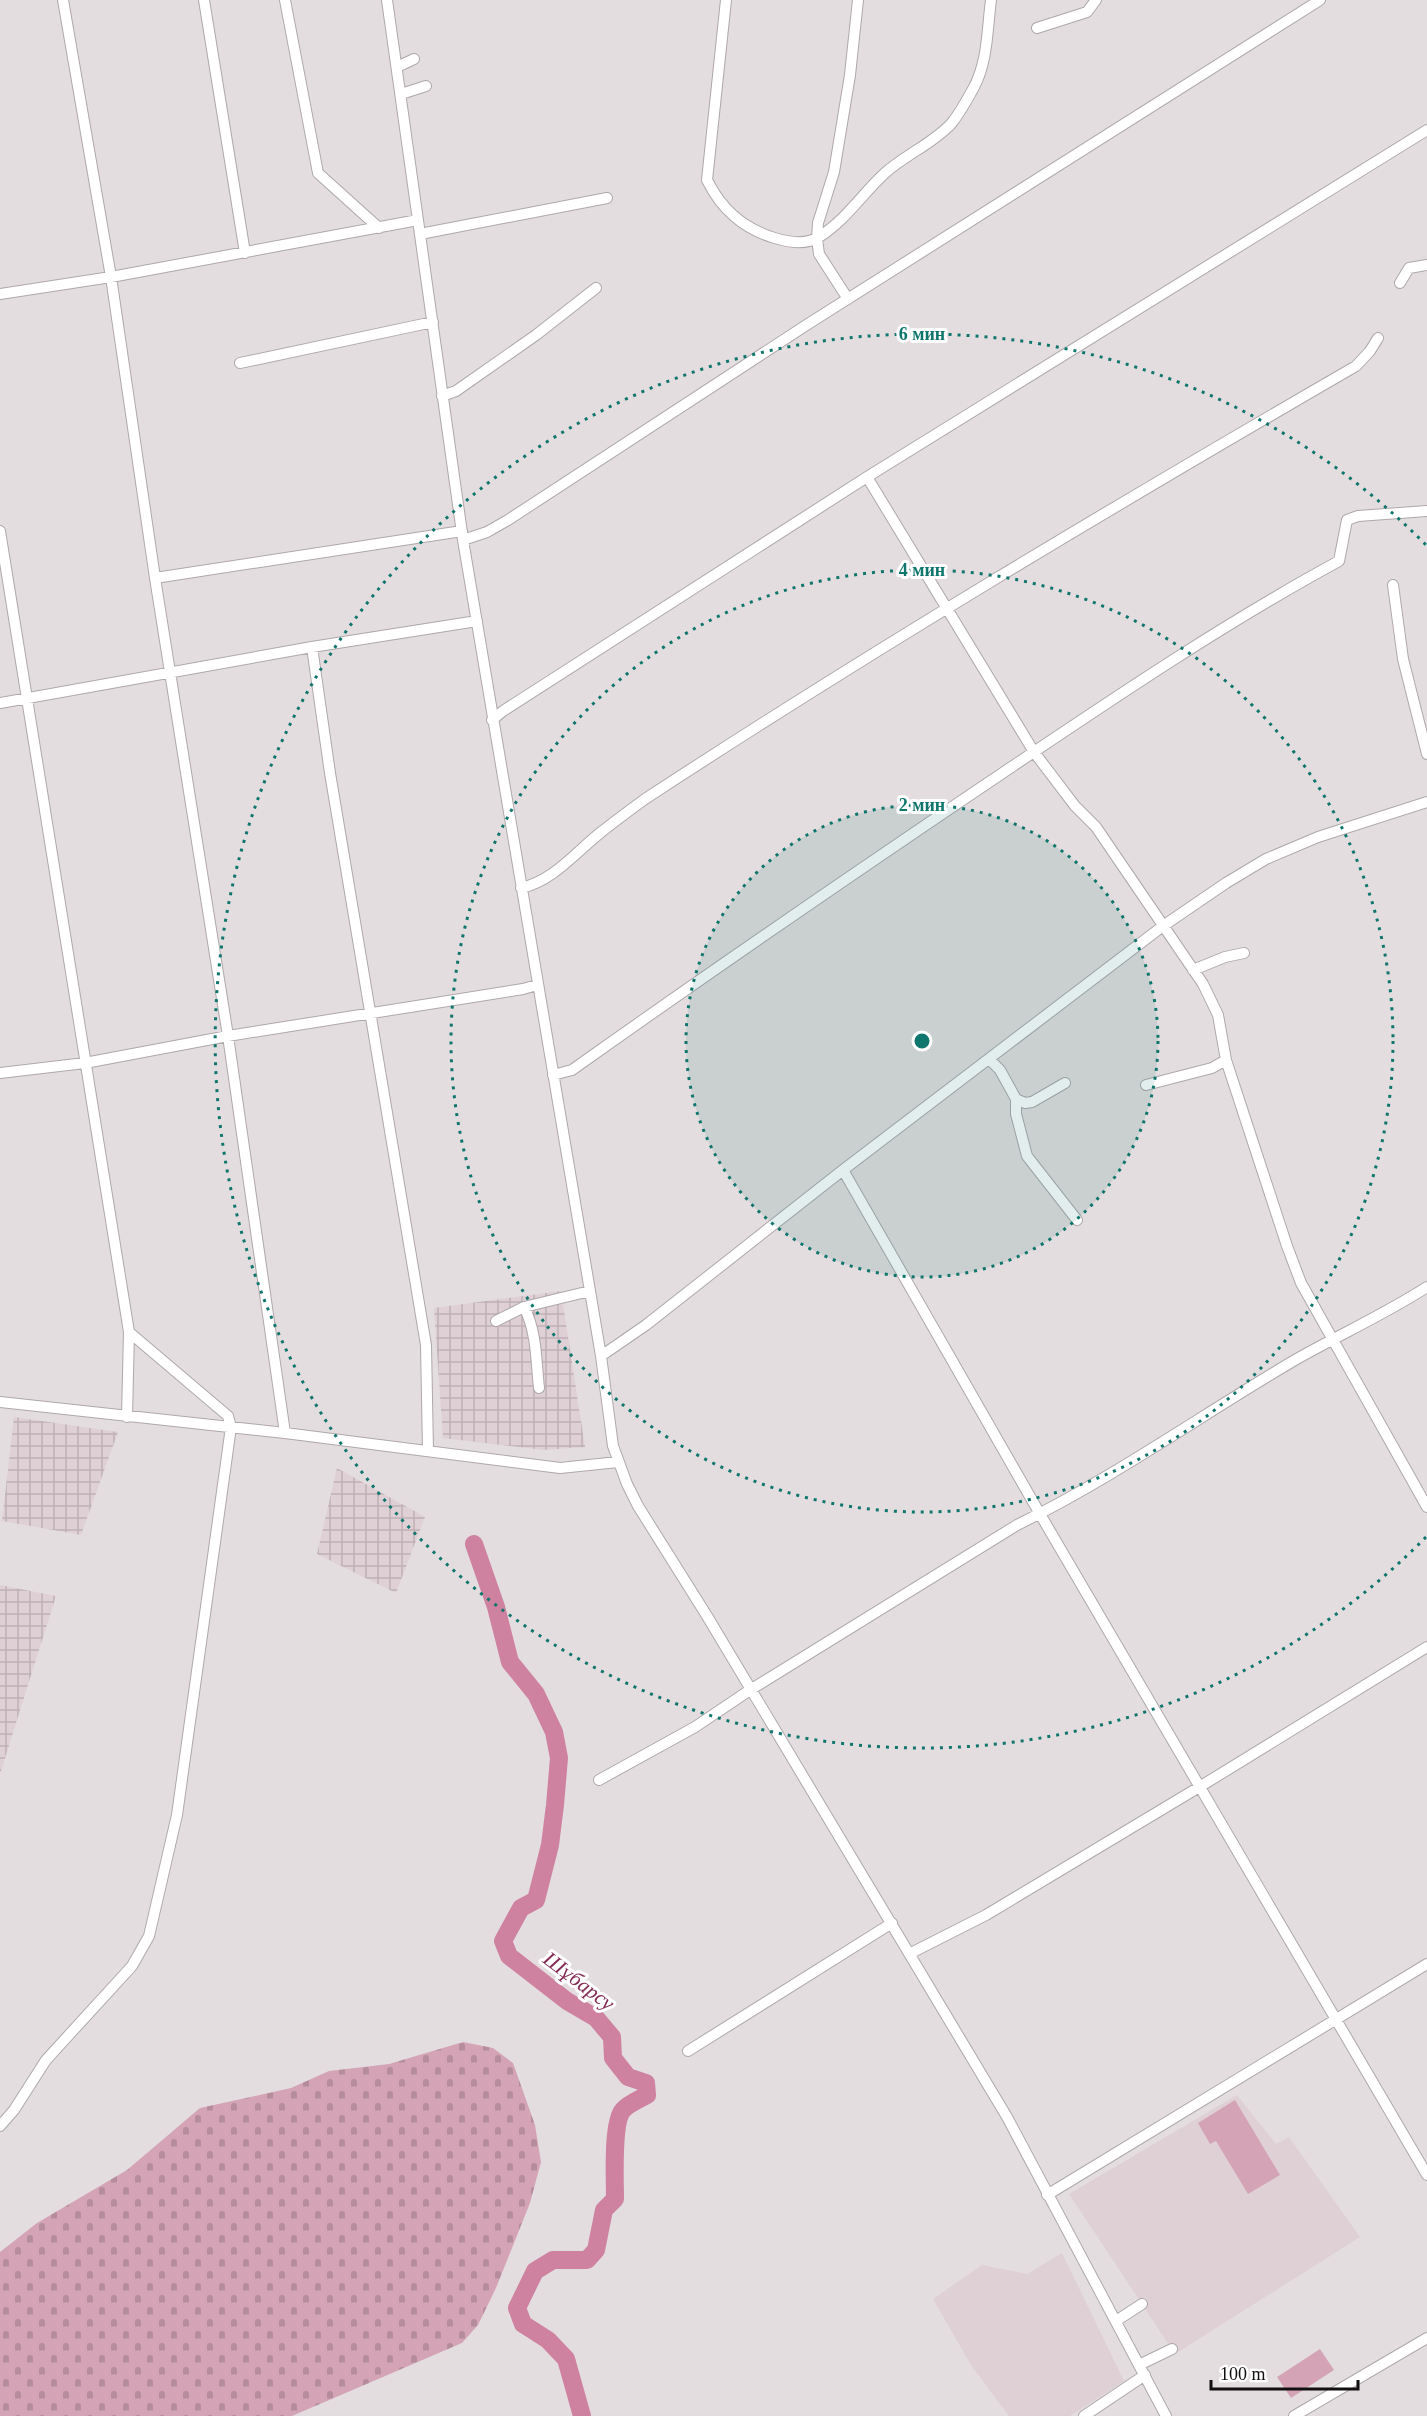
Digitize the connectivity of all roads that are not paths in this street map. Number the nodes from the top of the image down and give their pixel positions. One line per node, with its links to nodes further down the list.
1 (63, 0): 23 (street)
2 (204, 0): 21 (street)
3 (285, 0): 18 (street)
4 (387, 0): 12 (street)
5 (726, 0): 20 (street)
6 (858, 0): 20 (street)
7 (991, 0): 20 (street)
8 (1096, 0): 10 (street)
9 (1320, 0): 27 (street)
10 (1037, 28)
11 (414, 59): 12 (street)
12 (397, 67): 14 (street)
13 (426, 86): 14 (street)
14 (401, 94): 17 (street)
15 (1427, 130): 32 (street)
16 (607, 198): 19 (street)
17 (418, 220): 18 (street); 19 (street)
18 (380, 228): 21 (street)
19 (420, 234): 28 (street)
20 (817, 238): 27 (street)
21 (245, 253): 23 (street)
22 (1427, 265): 24 (street)
23 (111, 277): 26 (street); 36 (street)
24 (1400, 283)
25 (596, 288): 31 (street)
26 (0, 294)
27 (848, 299): 35 (street)
28 (433, 322): 30 (street); 31 (street)
29 (1378, 338): 38 (street)
30 (240, 363)
31 (442, 396): 35 (street)
32 (867, 477): 38 (street); 44 (street)
33 (1427, 511): 45 (street)
34 (0, 531): 42 (street)
35 (462, 536): 36 (street); 39 (street)
36 (155, 578): 41 (street)
37 (1393, 585): 46 (street)
38 (948, 607): 45 (street); 48 (street)
39 (477, 621): 40 (street); 44 (street)
40 (312, 647): 41 (street); 53 (street)
41 (171, 672): 42 (street); 54 (street)
42 (25, 698): 43 (street); 57 (street)
43 (0, 703)
44 (492, 720): 48 (street)
45 (1034, 752): 49 (street); 59 (street)
46 (1427, 754)
47 (1427, 802): 49 (street)
48 (521, 888): 52 (street)
49 (1163, 926): 51 (street); 55 (street)
50 (1244, 953): 51 (street)
51 (1193, 970): 56 (street)
52 (537, 985): 53 (street); 59 (street)
53 (370, 1013): 54 (street); 77 (street)
54 (228, 1036): 57 (street); 76 (street)
55 (989, 1059): 62 (street); 63 (street)
56 (1226, 1060): 61 (street); 70 (street)
57 (85, 1063): 58 (street); 69 (street)
58 (0, 1073)
59 (554, 1075): 66 (street)
60 (1065, 1083): 62 (street)
61 (1146, 1085)
62 (1016, 1099): 64 (street)
63 (843, 1170): 71 (street); 80 (street)
64 (1077, 1220)
65 (1427, 1287): 70 (street)
66 (590, 1291): 67 (street); 71 (street)
67 (524, 1307): 68 (street); 72 (street)
68 (496, 1321)
69 (129, 1332): 74 (street); 75 (street)
70 (1333, 1341): 79 (street); 80 (street)
71 (601, 1356): 78 (street)
72 (539, 1388)
73 (0, 1402): 74 (street)
74 (127, 1417): 75 (street)
75 (231, 1427): 76 (street); 90 (street)
76 (285, 1433): 77 (street)
77 (428, 1450): 78 (street)
78 (618, 1462): 82 (street)
79 (1427, 1508)
80 (1040, 1514): 82 (street); 84 (street)
81 (1427, 1647): 84 (street)
82 (750, 1690): 83 (street); 85 (street)
83 (599, 1780)
84 (1202, 1786): 86 (street); 88 (street)
85 (892, 1923): 86 (street); 89 (street)
86 (911, 1953): 92 (street)
87 (1427, 1964): 88 (street)
88 (1336, 2019): 91 (street); 92 (street)
89 (688, 2051)
90 (0, 2126)
91 (1427, 2175)
92 (1047, 2194): 94 (street)
93 (1142, 2304): 94 (street)
94 (1116, 2321): 97 (street)
95 (1427, 2338): 101 (street)
96 (1172, 2349): 97 (street)
97 (1139, 2365): 98 (street)
98 (1145, 2375): 99 (street); 100 (street)
99 (1084, 2416)
100 (1166, 2416)
101 (1294, 2416)

